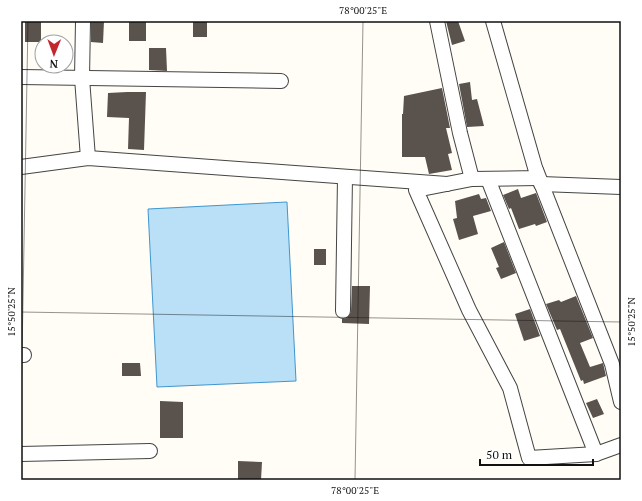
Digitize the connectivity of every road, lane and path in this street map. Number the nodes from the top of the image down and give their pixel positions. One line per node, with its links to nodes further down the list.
1 (83, 21): 5 (street)
2 (437, 21): 11 (street)
3 (493, 21): 9 (street)
4 (21, 77): 5 (street)
5 (82, 78): 6 (street); 7 (street)
6 (281, 81)
7 (88, 158): 8 (street); 10 (street)
8 (21, 167)
9 (536, 170): 12 (street); 14 (street)
10 (345, 177): 13 (street); 16 (street)
11 (472, 179): 12 (street); 13 (street)
12 (488, 179): 21 (street)
13 (447, 184): 21 (street)
14 (541, 184): 15 (street); 17 (street)
15 (621, 187)
16 (343, 311)
17 (621, 402)
18 (621, 445): 21 (street)
19 (150, 451): 20 (street)
20 (21, 454)
21 (596, 454)

